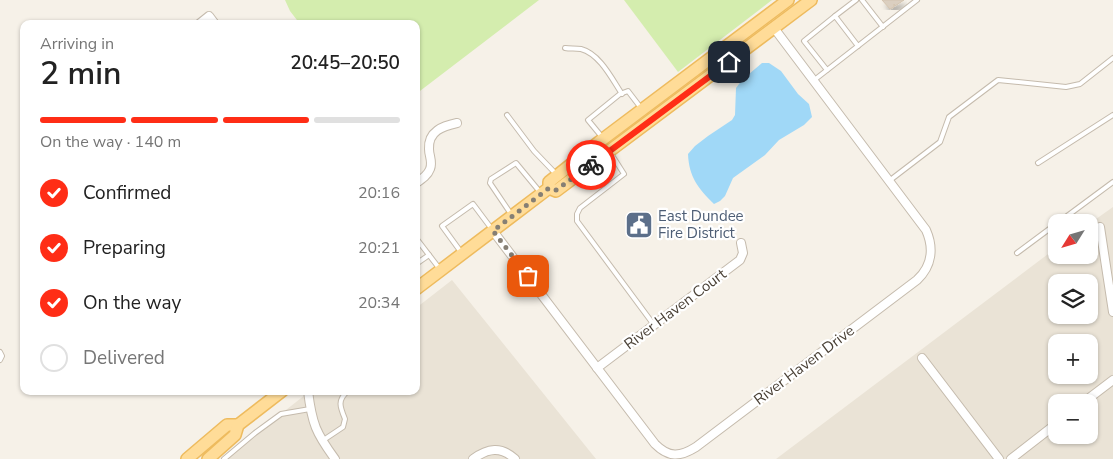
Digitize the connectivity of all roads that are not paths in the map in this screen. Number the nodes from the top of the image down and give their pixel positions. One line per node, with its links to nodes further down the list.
1 (788, 0): 15 (main road)
2 (811, 0): 8 (main road)
3 (856, 0): 6 (lane)
4 (862, 0): 7 (lane)
5 (917, 0): 7 (lane)
6 (835, 16): 9 (lane); 12 (lane)
7 (883, 26): 9 (lane)
8 (774, 28): 13 (street, River Haven Drive); 20 (main road)
9 (858, 46): 12 (lane)
10 (564, 48): 14 (lane)
11 (1113, 58): 24 (lane)
12 (827, 70): 13 (lane)
13 (813, 81): 24 (street, River Haven Drive)
14 (622, 94): 15 (lane); 19 (lane)
15 (642, 110): 19 (main road)
16 (507, 115): 22 (lane)
17 (1113, 115): 21 (lane)
18 (457, 123): 23 (street)
19 (603, 139): 22 (main road)
20 (609, 151): 26 (main road); 42 (lane)
21 (1038, 163)
22 (557, 175): 26 (main road)
23 (420, 180)
24 (889, 181): 46 (street, River Haven Drive)
25 (1113, 182): 27 (lane)
26 (545, 191): 28 (main road); 28 (lane)
27 (1069, 214)
28 (512, 216): 31 (main road)
29 (1100, 227): 41 (street)
30 (1048, 230): 35 (lane)
31 (493, 231): 36 (main road); 36 (lane); 46 (street, River Haven Drive)
32 (420, 243): 34 (lane)
33 (741, 243): 42 (street, River Haven Court)
34 (422, 246): 37 (lane)
35 (1017, 253)
36 (462, 254): 39 (main road)
37 (429, 255): 38 (lane); 39 (lane)
38 (420, 261)
39 (441, 270): 40 (main road)
40 (420, 285)
41 (1113, 312)
42 (654, 325): 46 (street, River Haven Court)
43 (0, 352): 45 (lane)
44 (922, 358): 62 (street)
45 (0, 360)
46 (597, 368)
47 (1113, 380): 48 (street)
48 (1095, 394)
49 (277, 395): 53 (main road)
50 (308, 395): 52 (street)
51 (344, 395): 55 (lane)
52 (310, 409): 55 (street); 58 (lane)
53 (238, 426): 56 (main road); 57 (main road)
54 (1048, 430): 63 (street)
55 (322, 441): 59 (street)
56 (187, 459)
57 (208, 459)
58 (224, 459)
59 (335, 459)
60 (473, 459): 61 (street)
61 (515, 459)
62 (999, 459)
63 (1011, 459)

